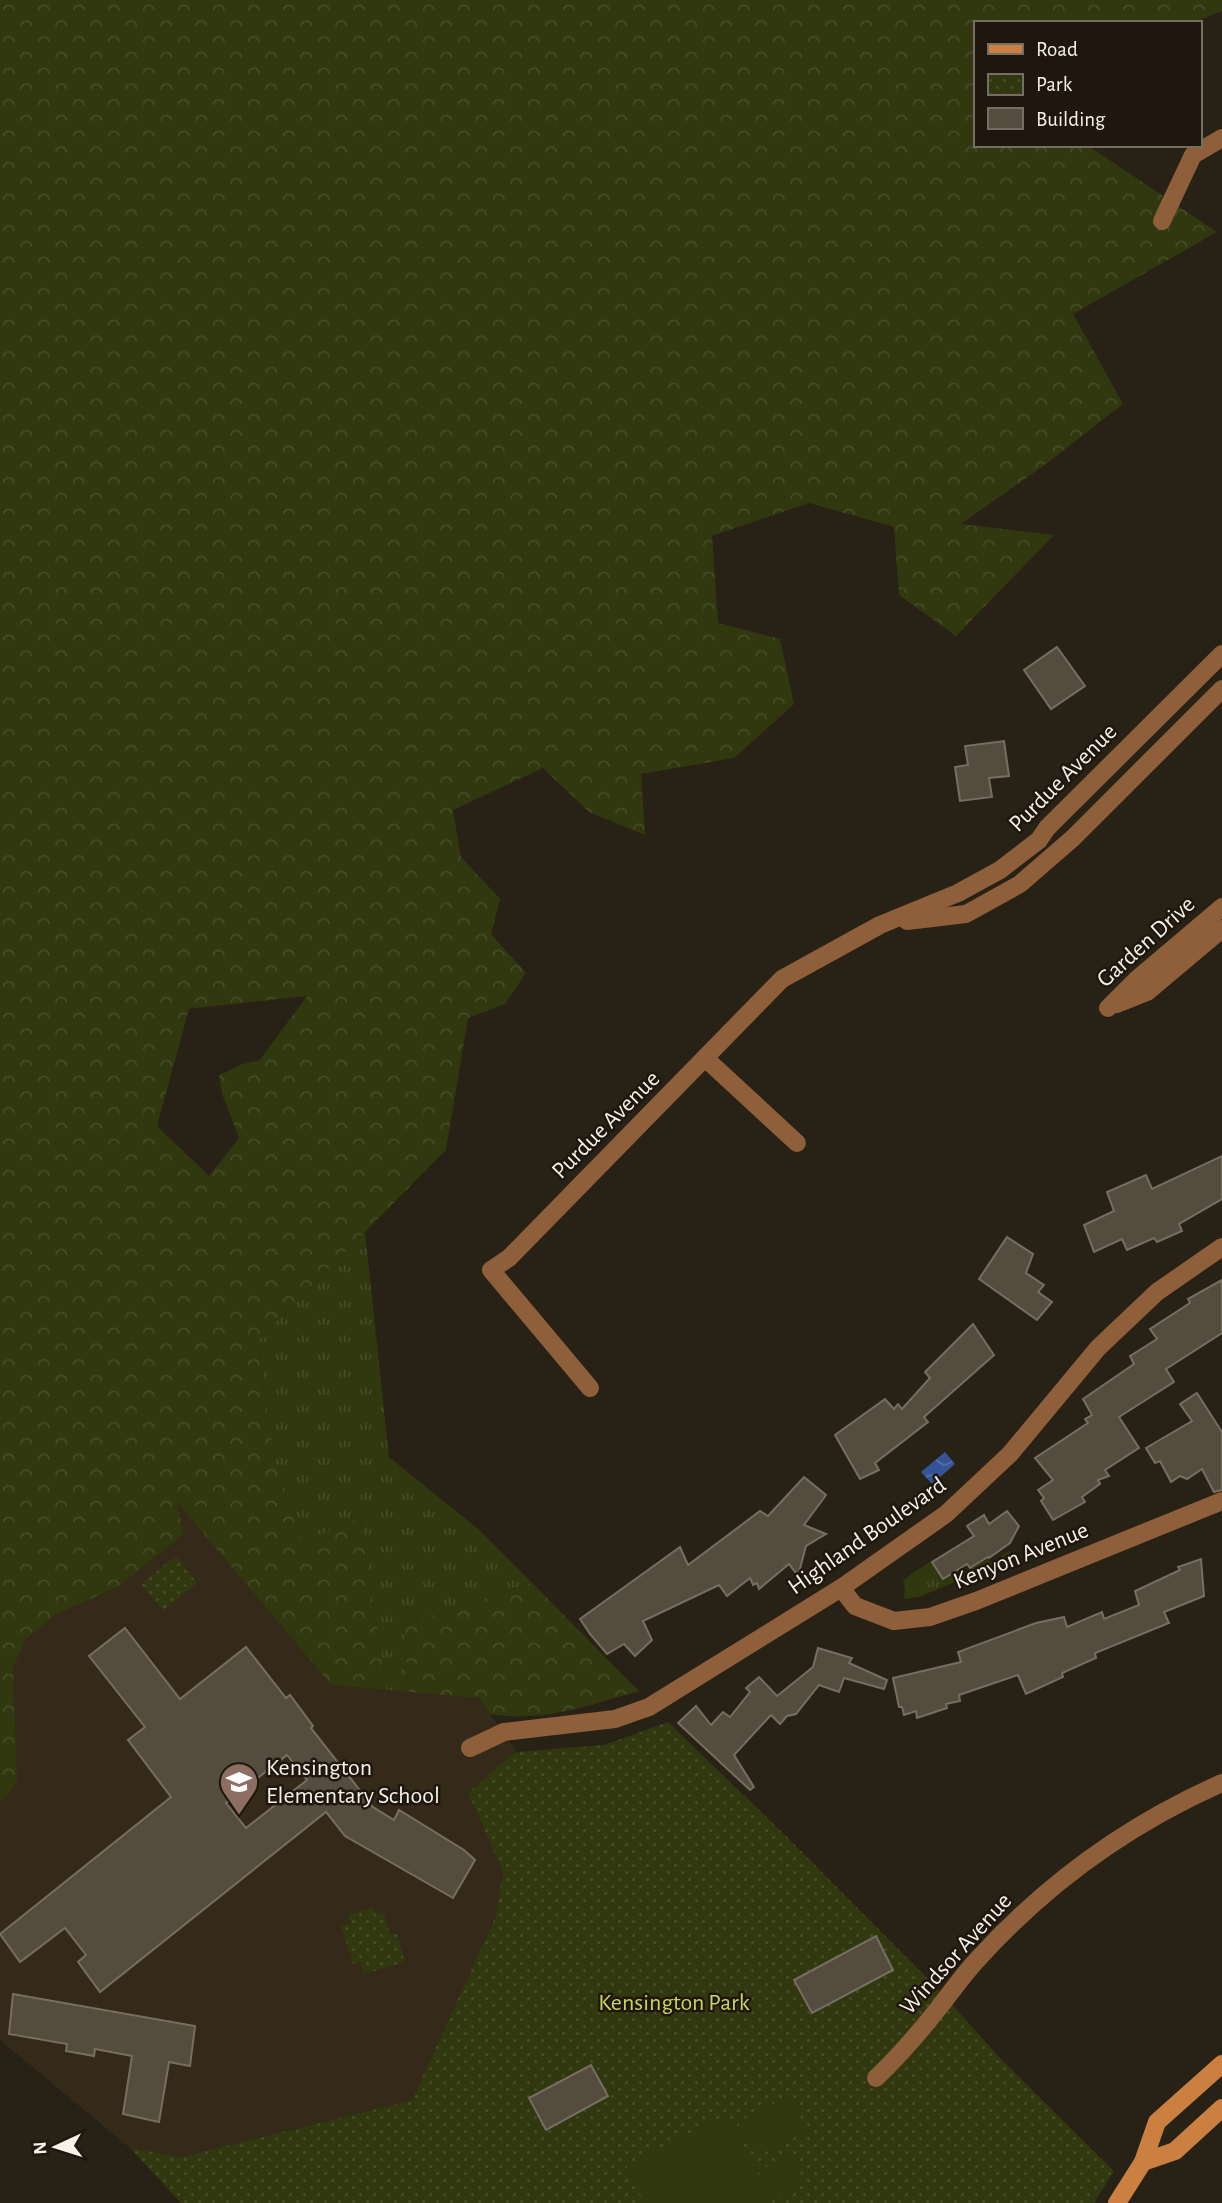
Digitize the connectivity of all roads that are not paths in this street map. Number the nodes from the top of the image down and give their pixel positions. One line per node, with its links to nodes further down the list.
1 (1222, 138): 2 (street)
2 (1162, 221)
3 (1222, 654): 6 (street, Purdue Avenue)
4 (1222, 690): 6 (street, Purdue Avenue)
5 (1222, 907): 7 (street, Garden Drive)
6 (880, 925): 8 (street, Purdue Avenue)
7 (1222, 929)
8 (706, 1059): 9 (street); 11 (street, Purdue Avenue)
9 (797, 1143)
10 (1222, 1247): 13 (street, Highland Boulevard)
11 (590, 1388)
12 (1222, 1501): 13 (street, Kenyon Avenue)
13 (841, 1588): 14 (street, Highland Boulevard)
14 (470, 1748)
15 (1222, 1783): 17 (street, Windsor Avenue)
16 (1222, 2064): 19 (main road)
17 (876, 2078)
18 (1222, 2108): 19 (main road)
19 (1143, 2162): 20 (main road)
20 (1117, 2203)

